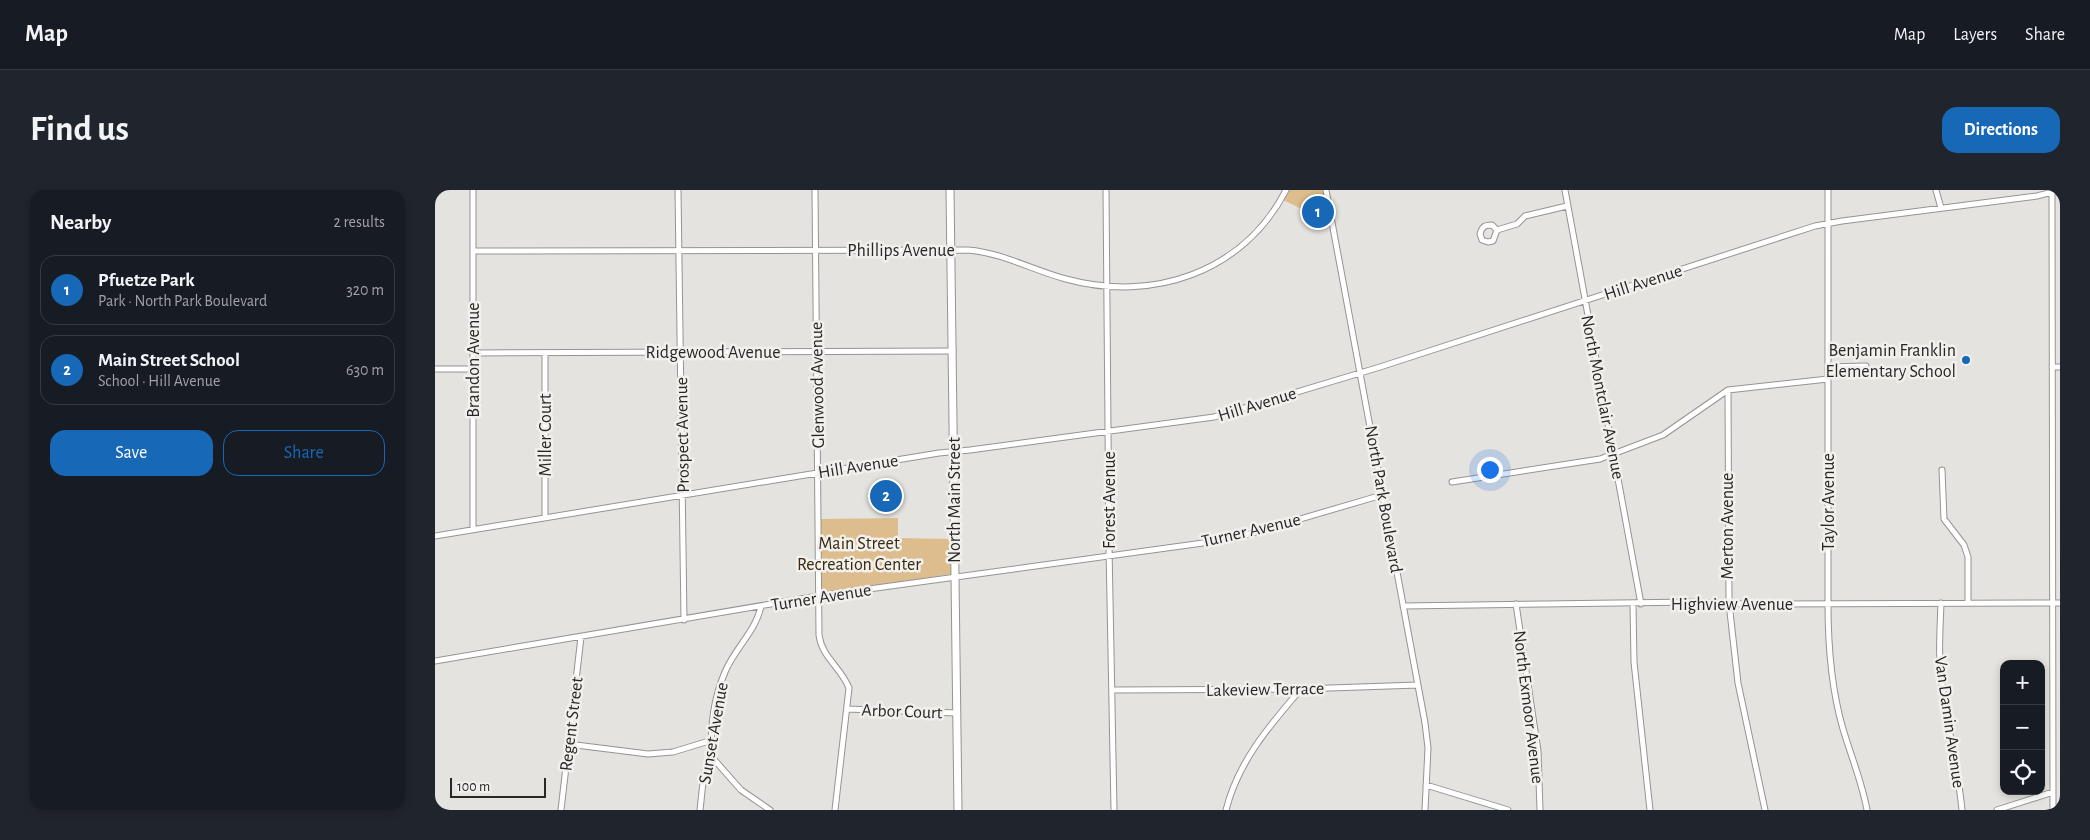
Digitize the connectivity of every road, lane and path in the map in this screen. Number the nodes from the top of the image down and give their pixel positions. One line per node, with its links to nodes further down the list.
1 (473, 190): 19 (street, Brandon Avenue)
2 (678, 190): 20 (street, Prospect Avenue)
3 (815, 190): 17 (street, Glenwood Avenue)
4 (950, 190): 18 (street, North Main Street)
5 (1106, 190): 21 (street, Forest Avenue)
6 (1287, 190): 21 (street, Phillips Avenue)
7 (1326, 190): 34 (street, North Park Boulevard)
8 (1565, 190): 13 (street, North Montclair Avenue)
9 (1828, 190): 15 (street, Taylor Avenue)
10 (1936, 190): 14 (street)
11 (2060, 190): 12 (street, Hill Avenue)
12 (2052, 191): 14 (street, Hill Avenue); 30 (street)
13 (1567, 206): 16 (street); 22 (street, North Montclair Avenue)
14 (1941, 208): 15 (street, Hill Avenue)
15 (1828, 224): 22 (street, Hill Avenue); 29 (street, Taylor Avenue)
16 (1497, 230)
17 (815, 250): 18 (street, Phillips Avenue); 20 (street, Phillips Avenue); 25 (street, Glenwood Avenue)
18 (952, 250): 21 (street, Phillips Avenue); 23 (street, North Main Street)
19 (473, 251): 20 (street, Phillips Avenue); 26 (street, Brandon Avenue)
20 (679, 251): 24 (street, Prospect Avenue)
21 (1107, 287): 37 (street, Forest Avenue)
22 (1585, 301): 34 (street, Hill Avenue); 39 (street, North Montclair Avenue)
23 (953, 351): 25 (street, Ridgewood Avenue); 38 (street, North Main Street)
24 (681, 352): 25 (street, Ridgewood Avenue); 27 (street, Ridgewood Avenue); 43 (street, Prospect Avenue)
25 (817, 352): 41 (street, Glenwood Avenue)
26 (473, 353): 27 (street, Ridgewood Avenue); 33 (street, Brandon Avenue)
27 (545, 353): 45 (street, Miller Court)
28 (1866, 366): 29 (street)
29 (1828, 367): 35 (street, Taylor Avenue)
30 (2052, 367): 31 (street); 55 (street)
31 (2060, 367)
32 (435, 369): 33 (street)
33 (473, 369): 46 (street, Brandon Avenue)
34 (1360, 372): 37 (street, Hill Avenue); 44 (street, North Park Boulevard)
35 (1828, 379): 36 (street); 59 (street, Taylor Avenue)
36 (1728, 390): 39 (street); 52 (street, Merton Avenue)
37 (1109, 432): 38 (street, Hill Avenue); 48 (street, Forest Avenue)
38 (954, 452): 41 (street, Hill Avenue); 49 (street, North Main Street)
39 (1613, 454): 42 (street); 58 (street, North Montclair Avenue)
40 (1942, 470): 54 (street)
41 (818, 473): 43 (street, Hill Avenue); 50 (street, Glenwood Avenue)
42 (1452, 482)
43 (683, 495): 45 (street, Hill Avenue); 62 (street, Prospect Avenue)
44 (1382, 495): 48 (street, Turner Avenue); 61 (street, North Park Boulevard)
45 (545, 517): 46 (street, Hill Avenue)
46 (473, 529): 47 (street, Hill Avenue)
47 (435, 536)
48 (1109, 555): 49 (street, Turner Avenue); 67 (street, Forest Avenue)
49 (954, 576): 50 (street, Turner Avenue); 69 (street, North Main Street)
50 (818, 596): 60 (street, Turner Avenue); 68 (street, Glenwood Avenue)
51 (2060, 602): 55 (street, Highview Avenue)
52 (1729, 603): 58 (street, Highview Avenue); 59 (street, Highview Avenue); 86 (street, Merton Avenue)
53 (1941, 603): 54 (street, Highview Avenue); 59 (street, Highview Avenue); 88 (street, Van Damin Avenue)
54 (1968, 603): 55 (street, Highview Avenue)
55 (2052, 603): 74 (street)
56 (1517, 604): 57 (street, Highview Avenue); 61 (street, Highview Avenue); 84 (street, North Exmoor Avenue)
57 (1633, 604): 58 (street, Highview Avenue); 85 (street)
58 (1641, 604)
59 (1828, 604): 87 (street, Taylor Avenue)
60 (761, 606): 62 (street, Turner Avenue); 70 (street, Sunset Avenue)
61 (1403, 606): 65 (street, North Park Boulevard)
62 (685, 620): 63 (street, Turner Avenue)
63 (581, 637): 64 (street, Turner Avenue); 71 (street, Regent Street)
64 (435, 661)
65 (1418, 685): 66 (street, Lakeview Terrace); 73 (street, North Park Boulevard)
66 (1301, 689): 67 (street, Lakeview Terrace); 81 (street)
67 (1113, 690): 80 (street, Forest Avenue)
68 (847, 709): 69 (street, Arbor Court); 75 (street, Glenwood Avenue)
69 (957, 713): 79 (street, North Main Street)
70 (709, 741): 71 (street); 72 (street, Sunset Avenue)
71 (568, 744): 76 (street, Regent Street)
72 (711, 756): 77 (street, Sunset Avenue); 78 (street)
73 (1426, 785): 82 (street, North Park Boulevard); 83 (street)
74 (2053, 792): 89 (street); 90 (street)
75 (834, 809)
76 (561, 810)
77 (700, 810)
78 (770, 810)
79 (958, 810)
80 (1114, 810)
81 (1226, 810)
82 (1425, 810)
83 (1509, 810)
84 (1540, 810)
85 (1650, 810)
86 (1765, 810)
87 (1867, 810)
88 (1962, 810)
89 (1997, 810)
90 (2053, 810)

